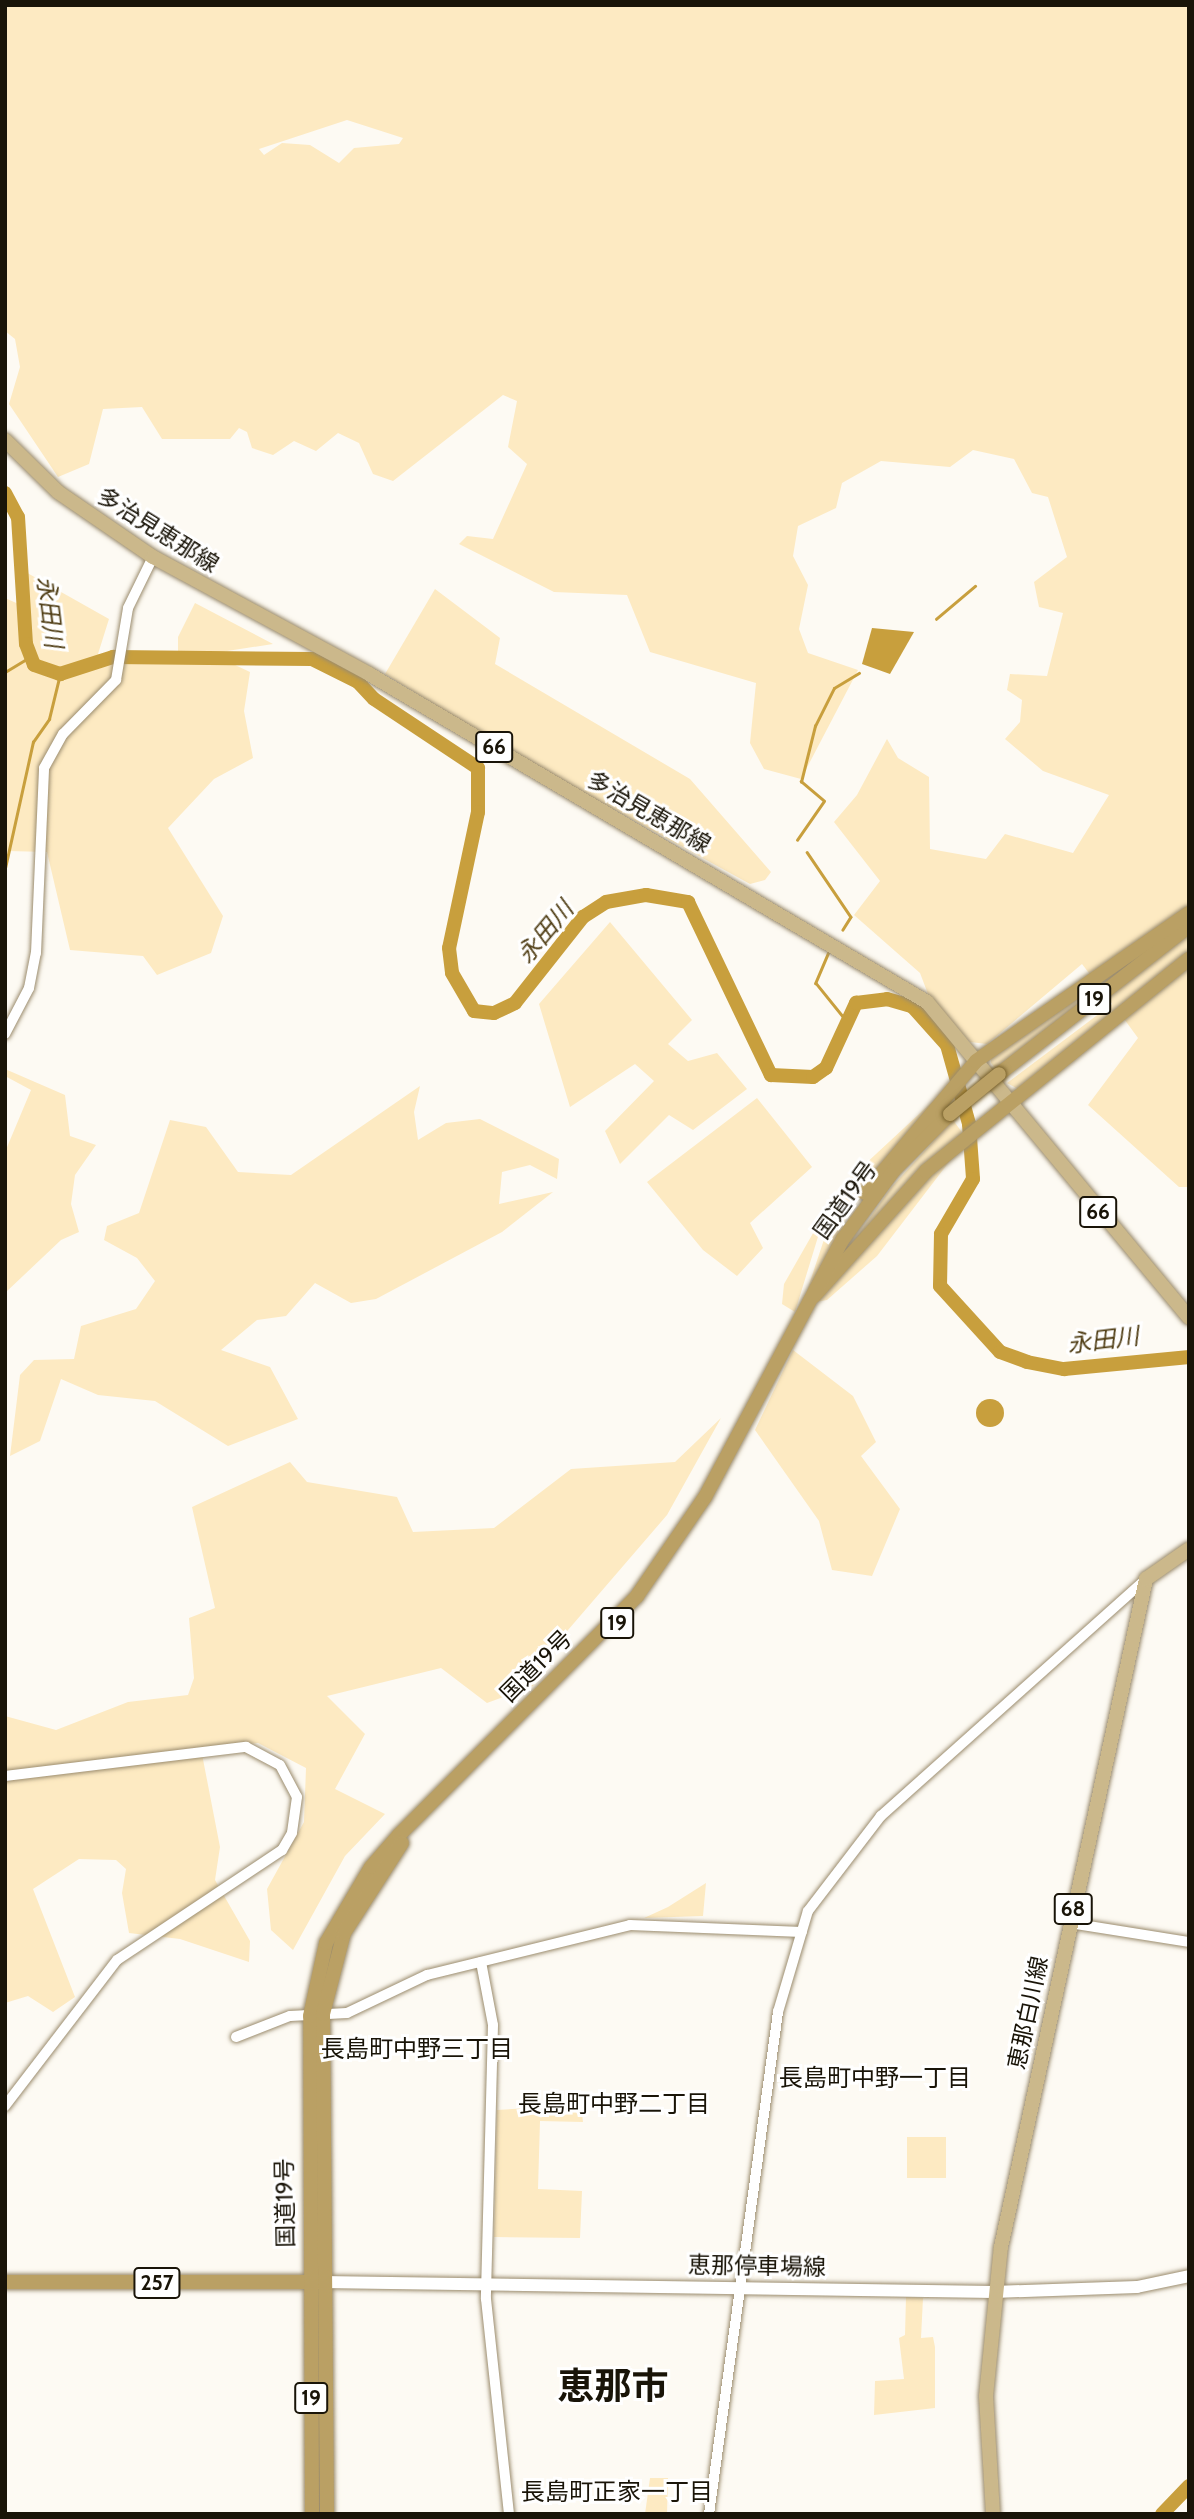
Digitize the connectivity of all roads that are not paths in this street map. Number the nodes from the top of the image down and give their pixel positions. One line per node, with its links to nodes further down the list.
1 (5, 440): 2 (main road, 多治見恵那線 / 66)
2 (153, 557): 7 (street); 8 (main road, 多治見恵那線 / 66)
3 (1189, 913): 8 (highway)
4 (1189, 926): 9 (highway, 国道19号 / 19)
5 (1189, 931): 9 (highway, 国道19号 / 19)
6 (1189, 959): 10 (highway)
7 (5, 1034)
8 (976, 1060): 10 (main road, 多治見恵那線 / 66); 12 (highway)
9 (1000, 1075): 11 (highway, 国道19号 / 19, bridge)
10 (1010, 1103): 13 (highway); 15 (main road, 多治見恵那線 / 66)
11 (951, 1116): 12 (highway, 国道19号 / 19); 13 (highway, 国道19号 / 19)
12 (819, 1279): 14 (highway, 国道19号 / 19)
13 (814, 1296): 14 (highway, 国道19号 / 19)
14 (802, 1315): 23 (highway, 国道19号 / 19)
15 (1189, 1318)
16 (1189, 1549): 17 (main road)
17 (1146, 1578): 19 (main road, 恵那白川線 / 68); 20 (street)
18 (5, 1776): 25 (street)
19 (1070, 1923): 21 (street); 31 (main road, 恵那白川線 / 68)
20 (802, 1932): 22 (street); 30 (street)
21 (1189, 1942)
22 (481, 1962): 23 (street); 29 (street)
23 (316, 2015): 24 (street); 27 (highway, 国道19号 / 19)
24 (236, 2037)
25 (5, 2106)
26 (1189, 2276): 31 (main road, 恵那停車場線)
27 (316, 2282): 28 (highway, 257); 29 (main road, 恵那停車場線); 32 (highway, 国道19号 / 19); 33 (highway, 国道19号 / 19)
28 (5, 2283)
29 (486, 2284): 30 (main road, 恵那停車場線); 34 (street)
30 (736, 2286): 31 (main road, 恵那停車場線); 35 (street)
31 (994, 2292): 36 (main road, 恵那白川線 / 68)
32 (312, 2514)
33 (327, 2514)
34 (509, 2514)
35 (709, 2514)
36 (993, 2514)

